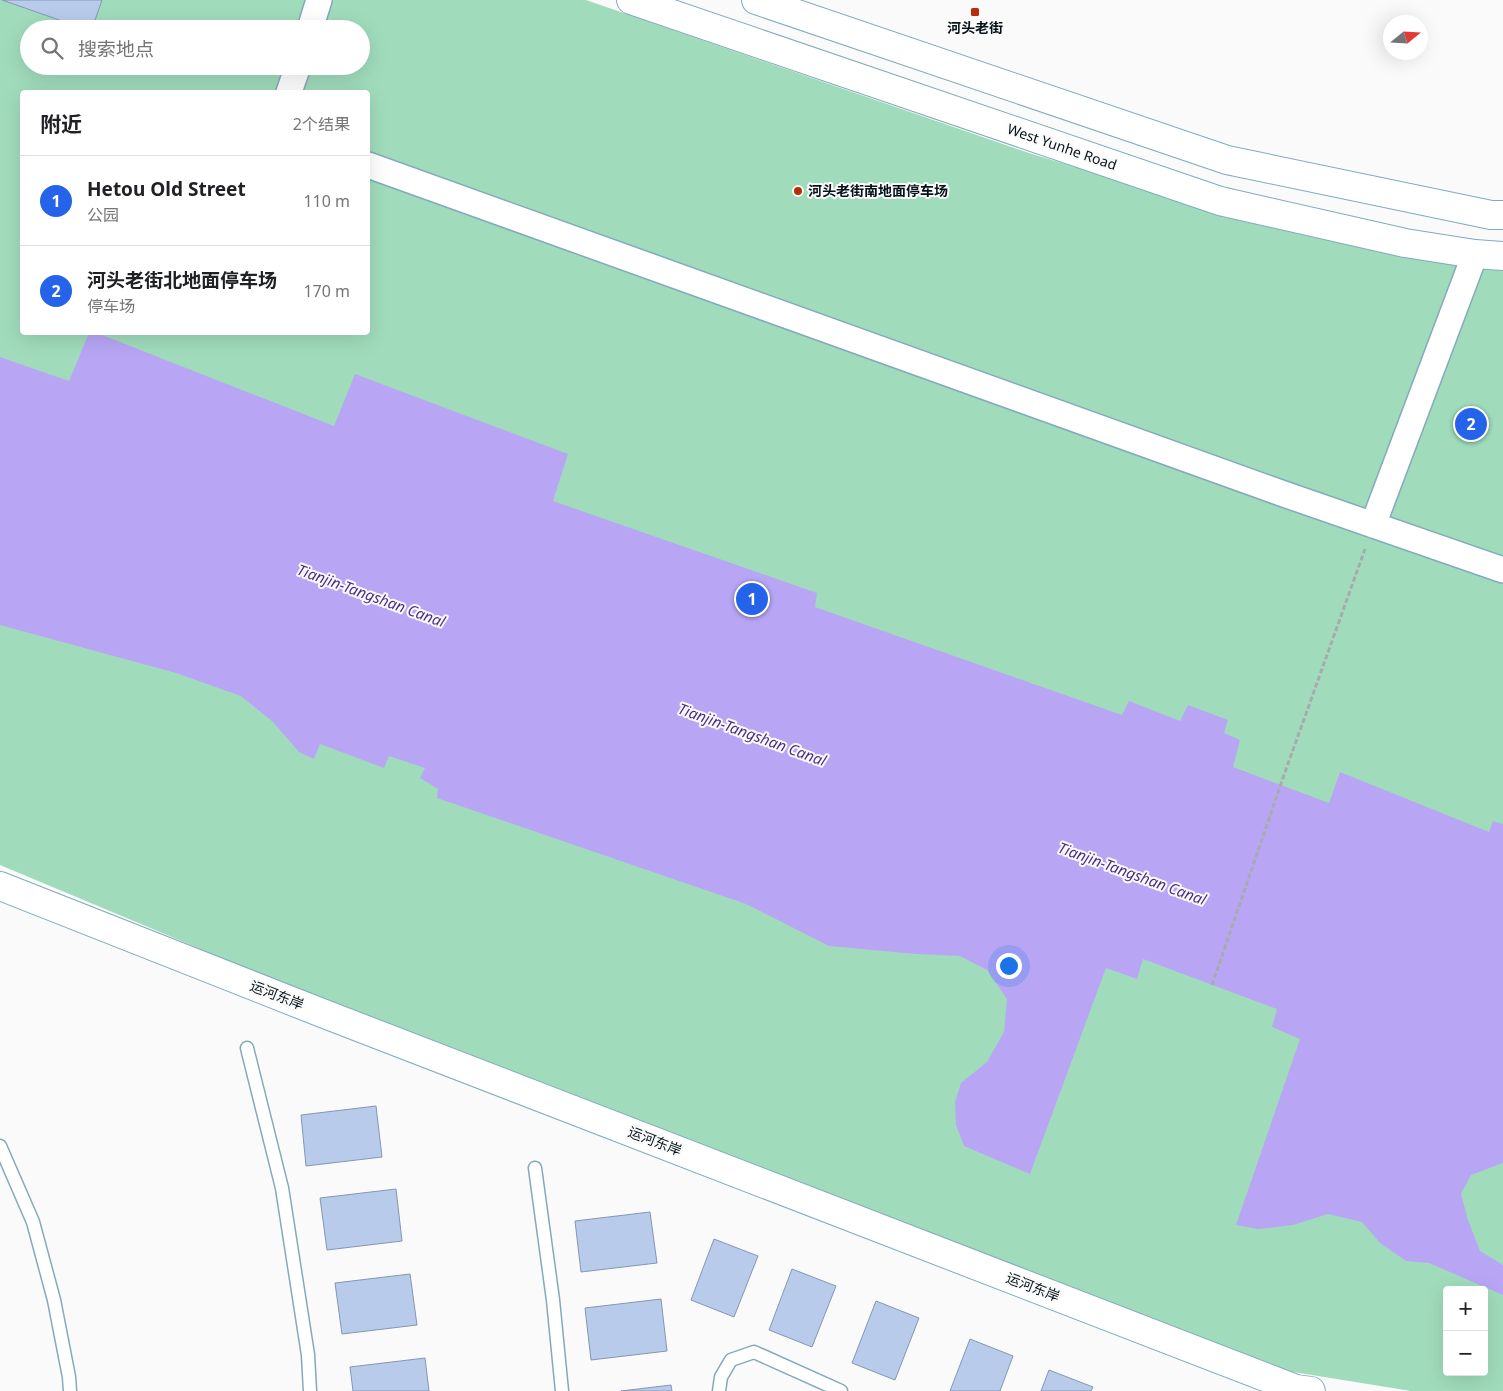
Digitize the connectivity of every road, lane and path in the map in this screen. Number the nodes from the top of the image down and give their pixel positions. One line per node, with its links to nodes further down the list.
1 (319, 0): 4 (street)
2 (631, 0): 9 (main road, West Yunhe Road)
3 (756, 0): 8 (main road)
4 (313, 20)
5 (295, 75): 6 (street)
6 (290, 90)
7 (370, 166): 11 (street)
8 (1503, 215)
9 (1475, 254): 10 (main road, West Yunhe Road); 11 (street)
10 (1503, 256)
11 (1373, 525): 12 (street); 14 (path)
12 (1503, 570)
13 (0, 886): 23 (main road, 运河东岸)
14 (1212, 985)
15 (246, 1048): 19 (lane)
16 (0, 1146): 18 (lane)
17 (535, 1168): 20 (lane)
18 (70, 1391)
19 (310, 1391)
20 (562, 1391)
21 (719, 1391): 22 (lane)
22 (841, 1391)
23 (1312, 1391)

